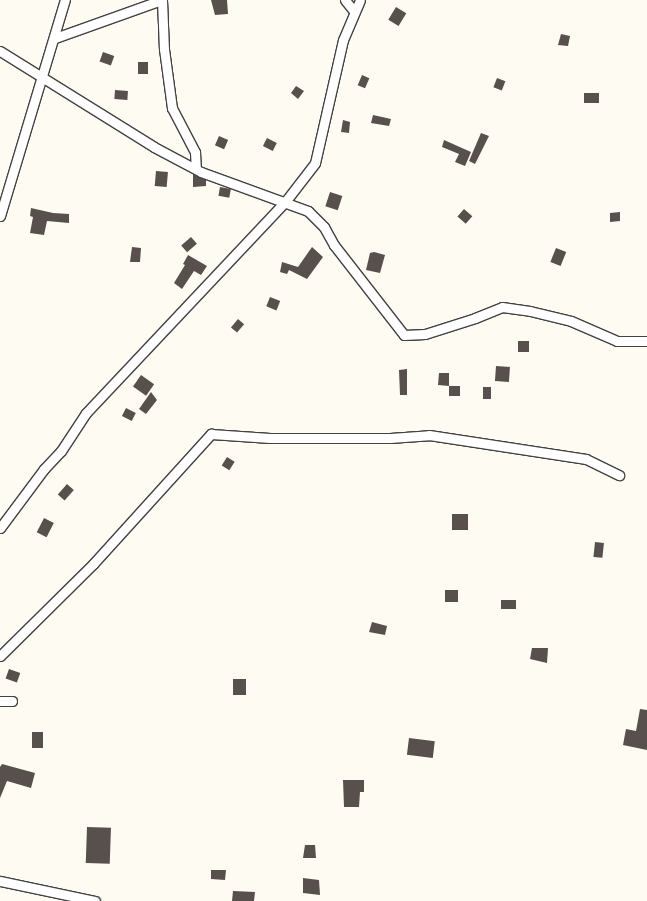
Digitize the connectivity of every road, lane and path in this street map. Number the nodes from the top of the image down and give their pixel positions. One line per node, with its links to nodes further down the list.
1 (65, 0): 6 (street)
2 (161, 0): 6 (street); 9 (street)
3 (345, 0): 5 (street)
4 (360, 0): 5 (street)
5 (354, 11): 10 (street)
6 (54, 38): 8 (street)
7 (0, 51): 8 (street)
8 (43, 76): 9 (street); 11 (street)
9 (196, 169): 10 (street)
10 (285, 202): 12 (street); 14 (street)
11 (0, 216)
12 (647, 341)
13 (619, 475): 15 (street)
14 (0, 528)
15 (0, 656)
16 (12, 700): 17 (street)
17 (0, 701)
18 (0, 881): 19 (street)
19 (94, 901)

